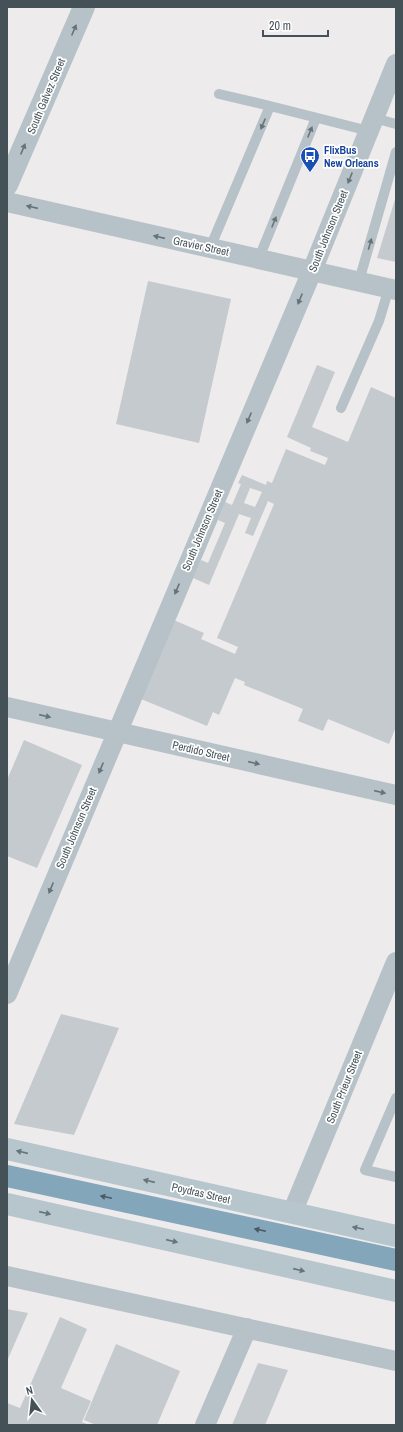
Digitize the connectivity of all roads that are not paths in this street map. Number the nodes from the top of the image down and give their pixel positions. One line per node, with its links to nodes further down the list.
1 (84, 7): 9 (street, South Galvez Street, one-way to 1)
2 (396, 64): 7 (street, South Johnson Street)
3 (220, 94): 4 (lane)
4 (270, 106): 5 (lane); 11 (lane, one-way to 11)
5 (316, 118): 7 (lane); 12 (lane, one-way to 5)
6 (396, 124): 7 (lane)
7 (372, 125): 13 (street, South Johnson Street, one-way to 13)
8 (396, 152): 14 (lane, one-way to 8)
9 (7, 185)
10 (7, 202): 11 (street, Gravier Street, one-way to 10)
11 (210, 248): 12 (street, Gravier Street)
12 (259, 258): 13 (street, Gravier Street)
13 (312, 271): 14 (street, Gravier Street); 18 (street, South Johnson Street, one-way to 18)
14 (359, 281): 15 (street, Gravier Street)
15 (393, 289): 16 (lane)
16 (341, 408)
17 (7, 707): 18 (street, Perdido Street, one-way to 18)
18 (116, 732): 19 (street, Perdido Street, one-way to 19); 21 (street, South Johnson Street, one-way to 21)
19 (396, 795)
20 (396, 962): 27 (street, South Prieur Street)
21 (7, 994)
22 (396, 1098): 25 (lane)
23 (7, 1149): 27 (main road, Poydras Street, one-way to 23)
24 (7, 1176): 29 (highway, one-way to 24)
25 (396, 1177)
26 (7, 1204): 31 (main road, one-way to 31)
27 (292, 1213): 28 (main road, Poydras Street, one-way to 27)
28 (396, 1236)
29 (396, 1260)
30 (7, 1276): 32 (street)
31 (396, 1291)
32 (247, 1328): 33 (street); 34 (street)
33 (396, 1361)
34 (206, 1425)

